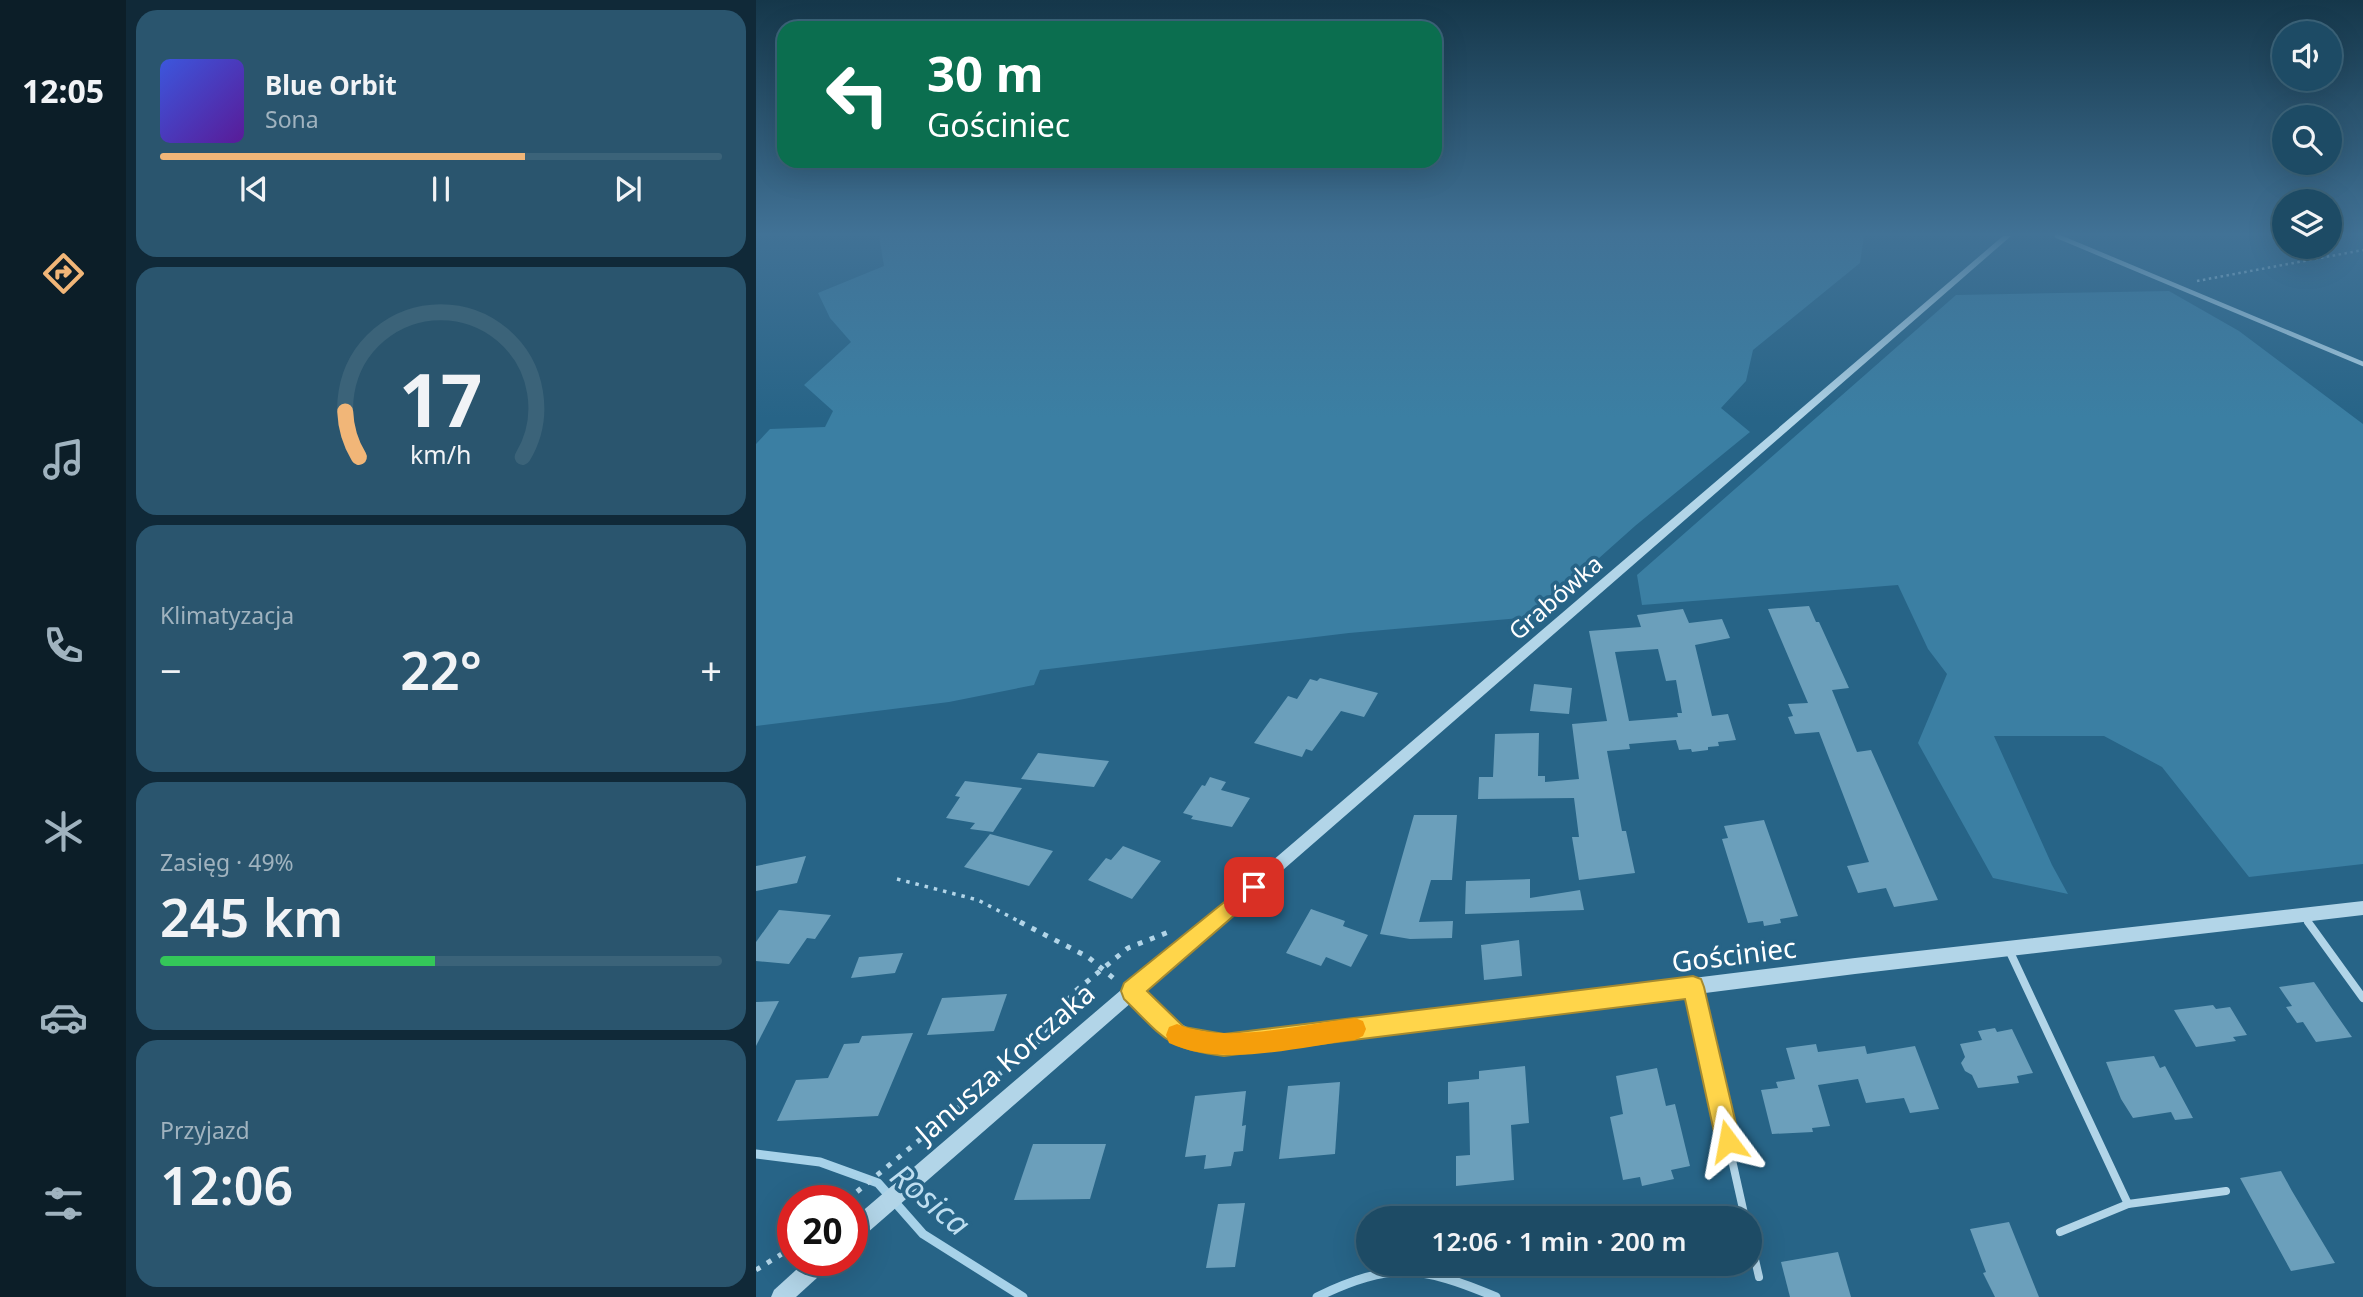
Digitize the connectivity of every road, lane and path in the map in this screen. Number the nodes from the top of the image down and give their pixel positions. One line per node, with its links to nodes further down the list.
1 (1937, 297): 9 (street, Grabówka)
2 (2200, 297): 3 (street)
3 (2363, 364)
4 (897, 879): 9 (path)
5 (2363, 908): 6 (street, Gościniec)
6 (2303, 914): 7 (street, Gościniec); 10 (lane)
7 (2009, 950): 8 (street, Gościniec); 15 (lane)
8 (1693, 987): 9 (street, Gościniec); 16 (lane)
9 (1132, 991): 14 (street, Janusza Korczaka)
10 (2363, 998)
11 (883, 1168): 12 (path)
12 (863, 1185)
13 (2226, 1191): 15 (lane)
14 (897, 1194): 17 (street, Janusza Korczaka)
15 (2128, 1204): 18 (lane)
16 (1742, 1206)
17 (868, 1219)
18 (2060, 1232)
19 (777, 1257): 20 (path)
20 (756, 1270)
21 (804, 1276): 22 (street)
22 (781, 1297)

